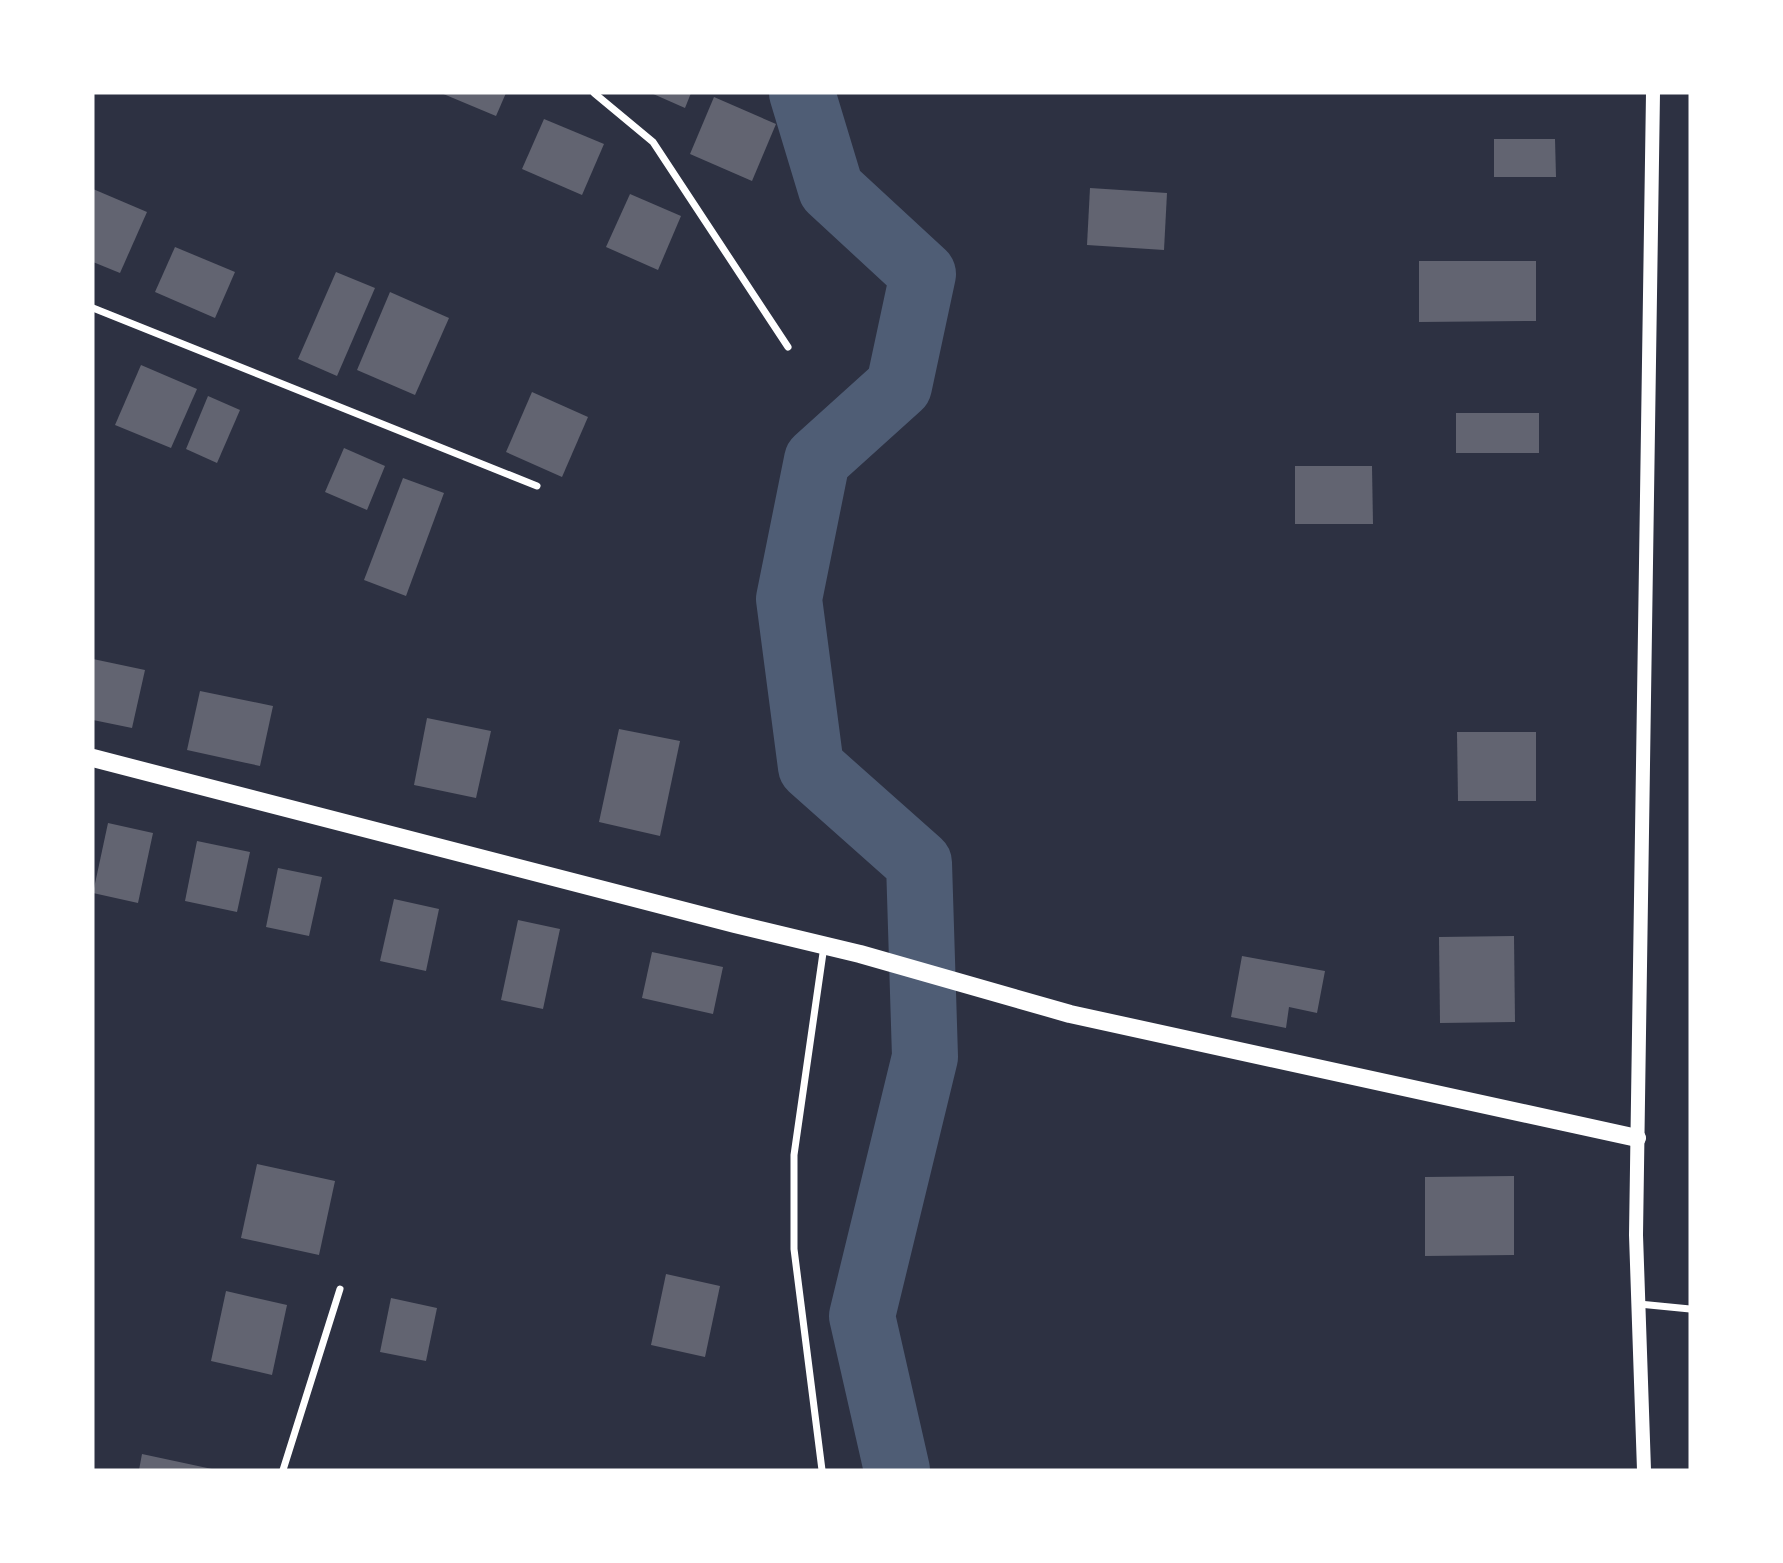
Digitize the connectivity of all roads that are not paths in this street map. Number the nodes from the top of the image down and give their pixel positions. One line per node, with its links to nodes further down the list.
1 (594, 93): 4 (street)
2 (1653, 93): 8 (main road)
3 (93, 308): 5 (street)
4 (788, 347)
5 (537, 486)
6 (93, 758): 7 (main road)
7 (824, 945): 8 (main road); 13 (street)
8 (1637, 1138): 10 (main road)
9 (340, 1289): 12 (street)
10 (1638, 1304): 11 (street); 14 (main road)
11 (1690, 1309)
12 (283, 1470)
13 (822, 1470)
14 (1644, 1470)

